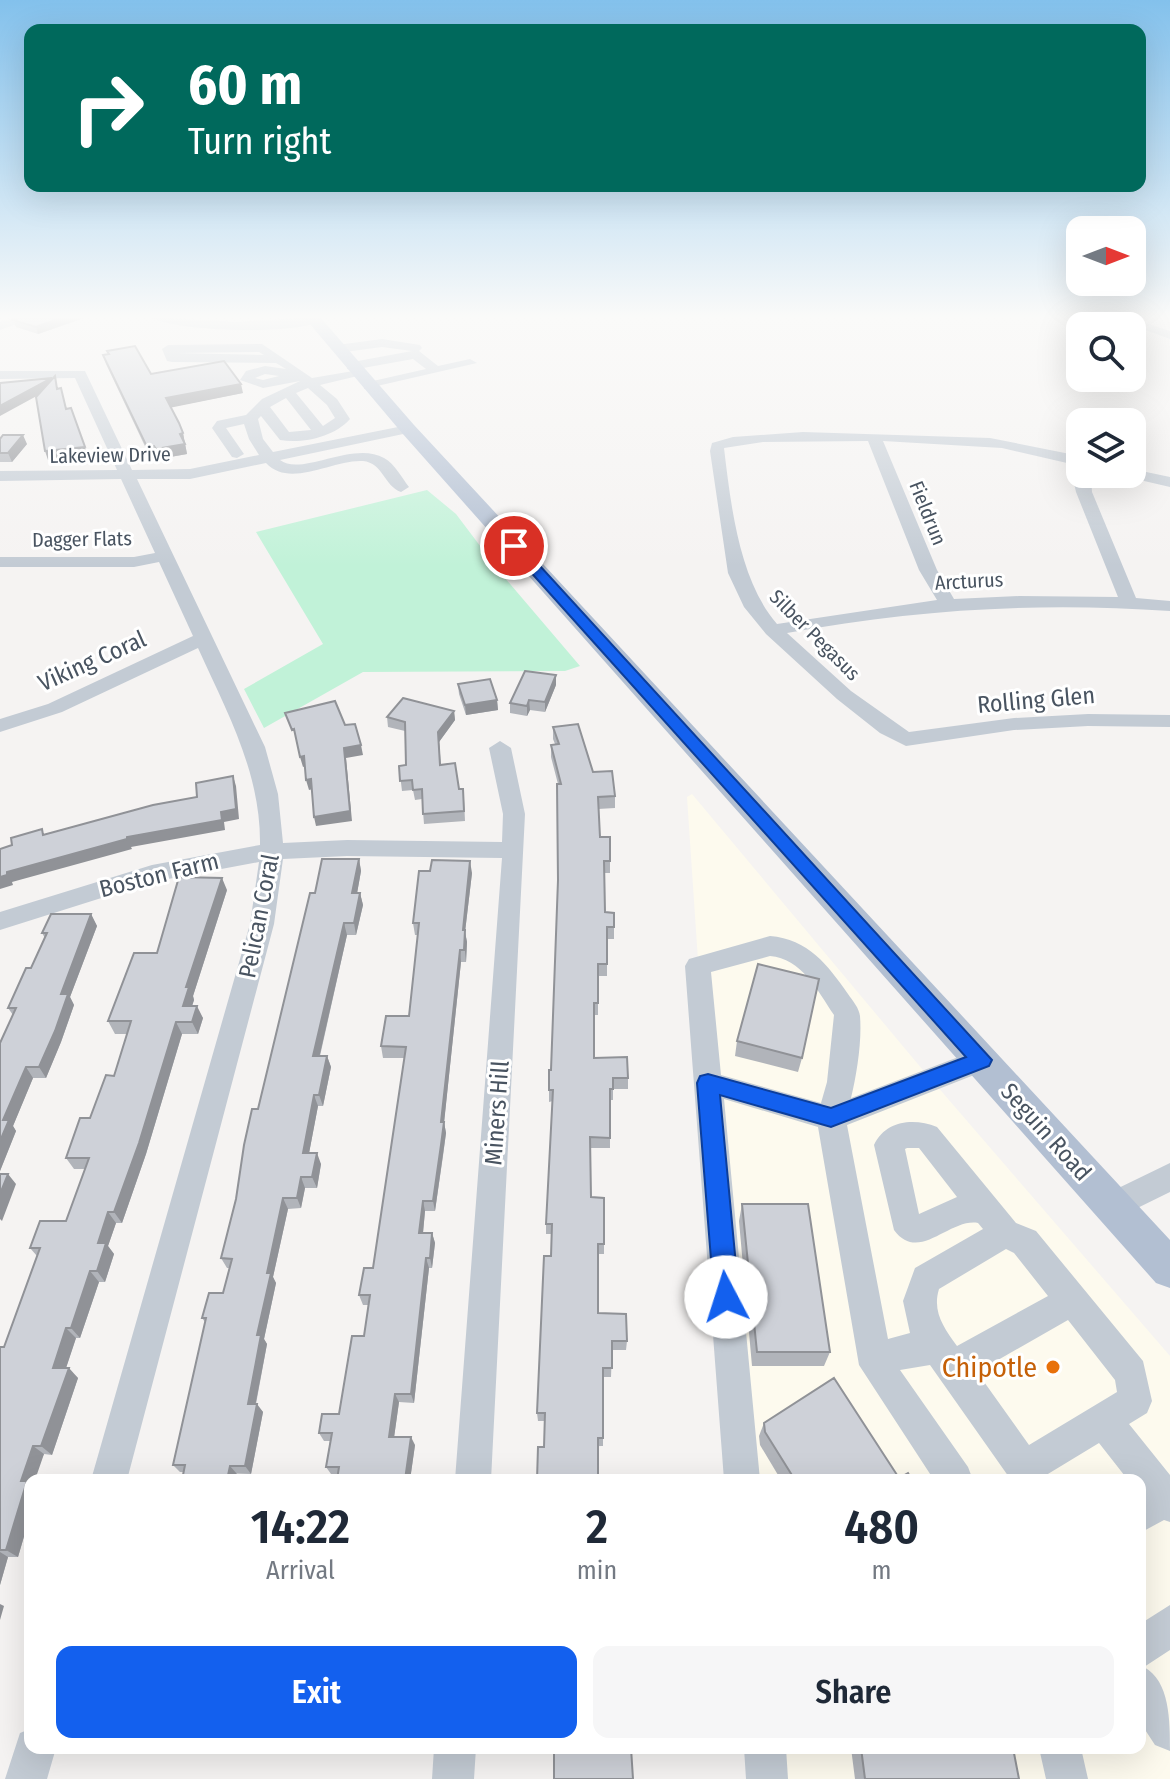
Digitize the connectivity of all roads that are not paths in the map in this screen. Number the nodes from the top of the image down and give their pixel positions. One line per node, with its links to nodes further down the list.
1 (93, 400): 15 (street, Pelican Coral)
2 (274, 400): 6 (street)
3 (294, 400): 9 (street)
4 (330, 400): 9 (street)
5 (385, 400): 8 (main road, Seguin Road)
6 (262, 407): 7 (street); 9 (street)
7 (251, 418): 11 (street); 12 (street)
8 (408, 429): 12 (street, Lakeview Drive); 34 (main road, Seguin Road)
9 (320, 432)
10 (874, 438): 13 (street); 22 (street, Fieldrun); 25 (street, Silber Pegasus)
11 (237, 454)
12 (269, 458): 15 (street, Lakeview Drive); 18 (street)
13 (1066, 458)
14 (0, 476): 15 (street, Lakeview Drive)
15 (130, 476): 20 (street, Pelican Coral)
16 (1146, 477): 17 (street)
17 (1170, 482)
18 (401, 487)
19 (1083, 488): 23 (street)
20 (164, 556): 21 (street, Dagger Flats); 26 (street, Pelican Coral)
21 (0, 562)
22 (947, 602): 23 (street, Arcturus); 25 (street, Arcturus)
23 (1129, 602): 24 (street, Arcturus)
24 (1170, 606)
25 (773, 630): 29 (street, Silber Pegasus)
26 (204, 638): 28 (street, Viking Coral); 32 (street, Pelican Coral)
27 (1170, 721): 29 (street, Rolling Glen)
28 (1, 722)
29 (906, 739)
30 (500, 748): 31 (street, Miners Hill)
31 (514, 850): 32 (street, Boston Farm); 49 (street, Miners Hill)
32 (274, 852): 33 (street, Boston Farm); 48 (street, Pelican Coral)
33 (0, 921)
34 (982, 1060): 36 (street); 41 (main road, Seguin Road)
35 (708, 1083): 38 (street); 38 (street); 50 (street)
36 (896, 1093): 37 (street); 39 (street)
37 (867, 1104): 38 (street); 39 (street)
38 (831, 1118): 46 (street)
39 (903, 1136): 42 (street); 42 (street)
40 (1170, 1177): 41 (street)
41 (1113, 1206): 43 (main road, Seguin Road)
42 (986, 1217): 44 (street); 45 (street)
43 (1170, 1269)
44 (1072, 1300): 45 (street); 47 (street)
45 (946, 1357): 46 (street); 47 (street)
46 (876, 1365): 51 (street)
47 (1102, 1419): 52 (street)
48 (111, 1474)
49 (473, 1474)
50 (741, 1474)
51 (951, 1474)
52 (1141, 1474)
53 (1146, 1482): 54 (street)
54 (1161, 1503)
55 (1170, 1625): 56 (street)
56 (1146, 1644)
57 (1146, 1695): 58 (street)
58 (1170, 1730)
59 (33, 1754): 63 (street)
60 (455, 1754): 64 (street)
61 (765, 1754): 65 (street)
62 (1061, 1754): 66 (street)
63 (26, 1779)
64 (453, 1779)
65 (767, 1779)
66 (1067, 1779)

